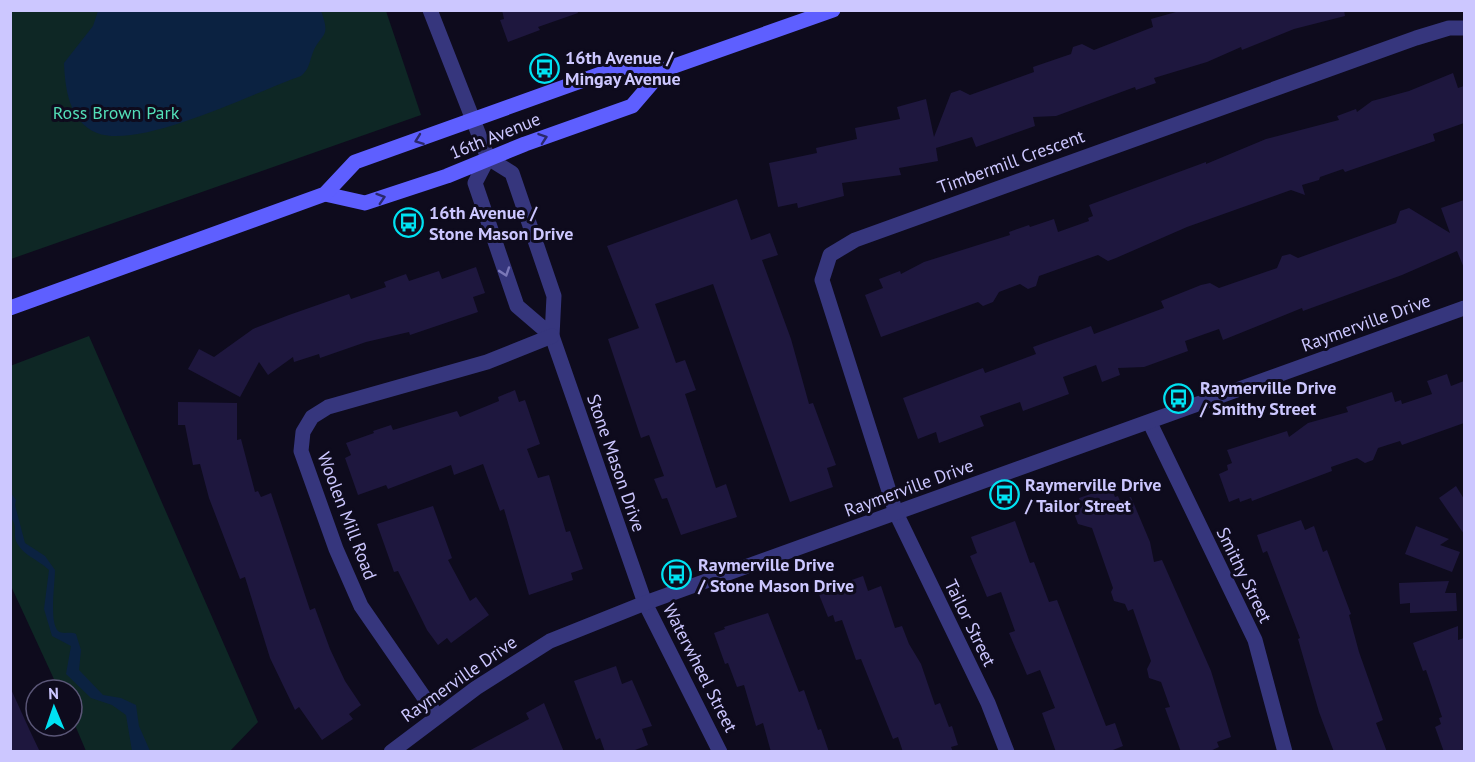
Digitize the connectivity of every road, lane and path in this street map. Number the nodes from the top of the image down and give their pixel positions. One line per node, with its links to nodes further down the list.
1 (430, 10): 5 (street)
2 (833, 10): 4 (main road, 16th Avenue)
3 (1464, 28): 12 (street, Timbermill Crescent)
4 (663, 70): 5 (main road, 16th Avenue); 6 (main road, 16th Avenue, one-way to 4)
5 (474, 120): 6 (street); 7 (main road, 16th Avenue, one-way to 7)
6 (488, 158): 7 (main road, 16th Avenue, one-way to 6); 10 (street, Stone Mason Drive); 10 (street, one-way to 10)
7 (325, 194): 8 (main road, 16th Avenue)
8 (10, 308)
9 (1464, 308): 11 (street, Raymerville Drive)
10 (552, 336): 13 (street, Stone Mason Drive); 14 (street, Woolen Mill Road)
11 (1150, 423): 12 (street, Raymerville Drive); 18 (street, Smithy Street)
12 (896, 513): 13 (street, Raymerville Drive); 17 (street, Tailor Street)
13 (645, 603): 14 (street, Raymerville Drive); 16 (street, Waterwheel Street)
14 (437, 716): 15 (street, Raymerville Drive)
15 (391, 752)
16 (720, 752)
17 (1007, 752)
18 (1285, 752)

